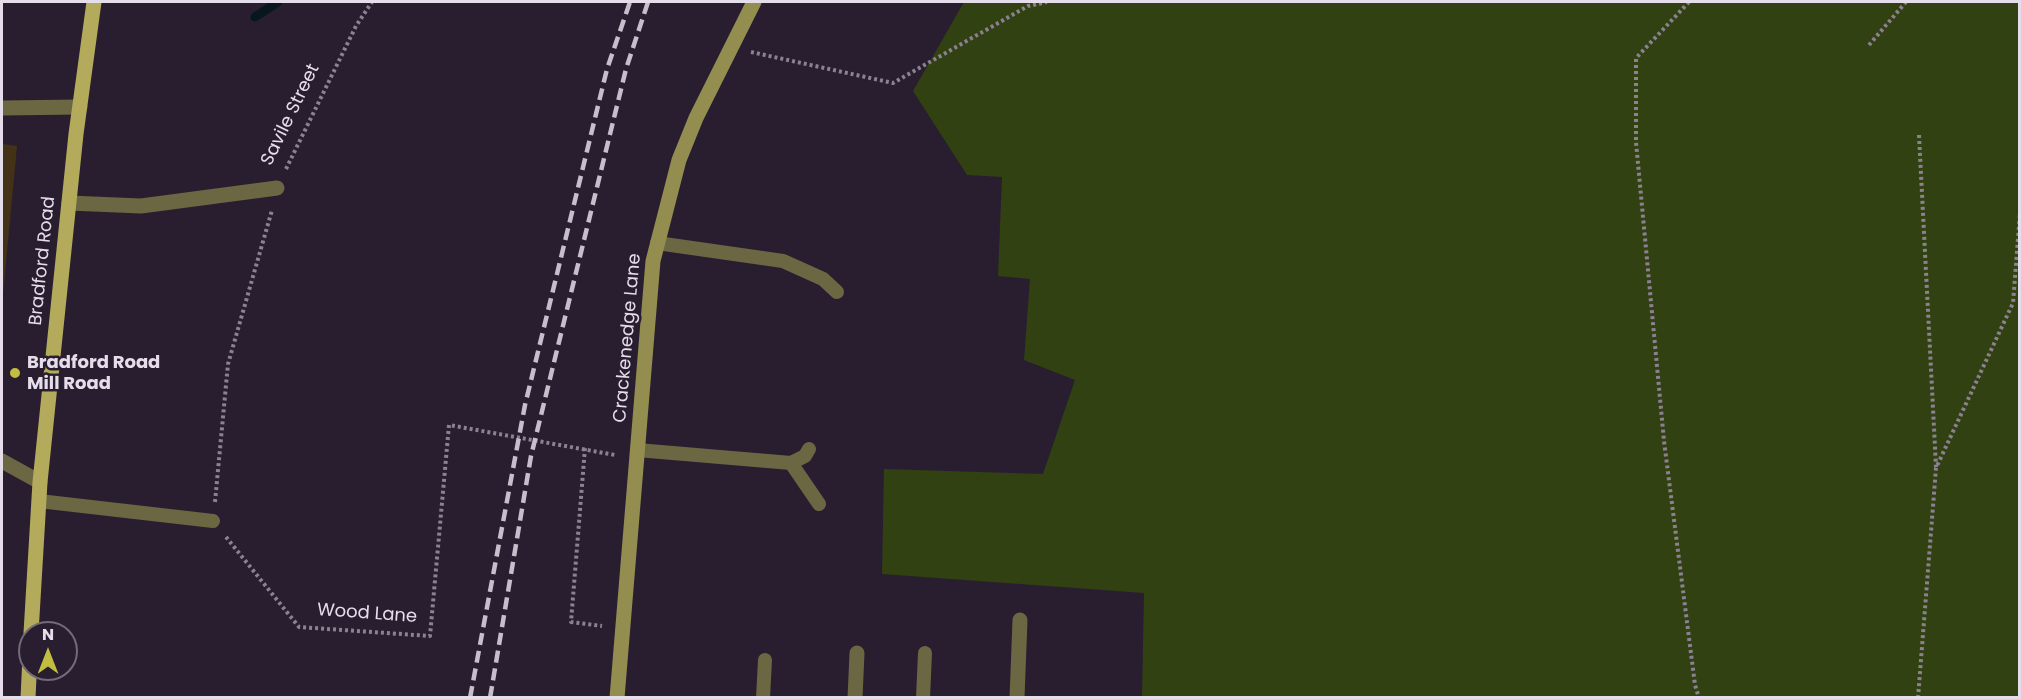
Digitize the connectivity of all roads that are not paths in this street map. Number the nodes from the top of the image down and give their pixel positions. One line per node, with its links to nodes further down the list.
1 (94, 2): 3 (main road, Bradford Road)
2 (754, 2): 7 (street, Crackenedge Lane)
3 (80, 107): 4 (street); 6 (main road, Bradford Road)
4 (2, 108)
5 (277, 188): 6 (street, Savile Street)
6 (69, 203): 13 (main road, Bradford Road)
7 (657, 243): 8 (lane); 10 (street, Crackenedge Lane)
8 (837, 292)
9 (809, 449): 12 (lane)
10 (637, 450): 12 (lane); 24 (street, Crackenedge Lane)
11 (2, 461): 13 (street)
12 (791, 463): 15 (lane)
13 (40, 482): 14 (main road, Bradford Road)
14 (39, 501): 16 (lane); 18 (main road, Bradford Road)
15 (819, 504)
16 (213, 521)
17 (1020, 620): 28 (street)
18 (32, 621)
19 (857, 653): 26 (street)
20 (925, 653): 27 (lane)
21 (765, 660): 25 (lane)
22 (29, 681): 23 (main road)
23 (28, 698)
24 (616, 698)
25 (763, 698)
26 (855, 698)
27 (923, 698)
28 (1017, 698)

